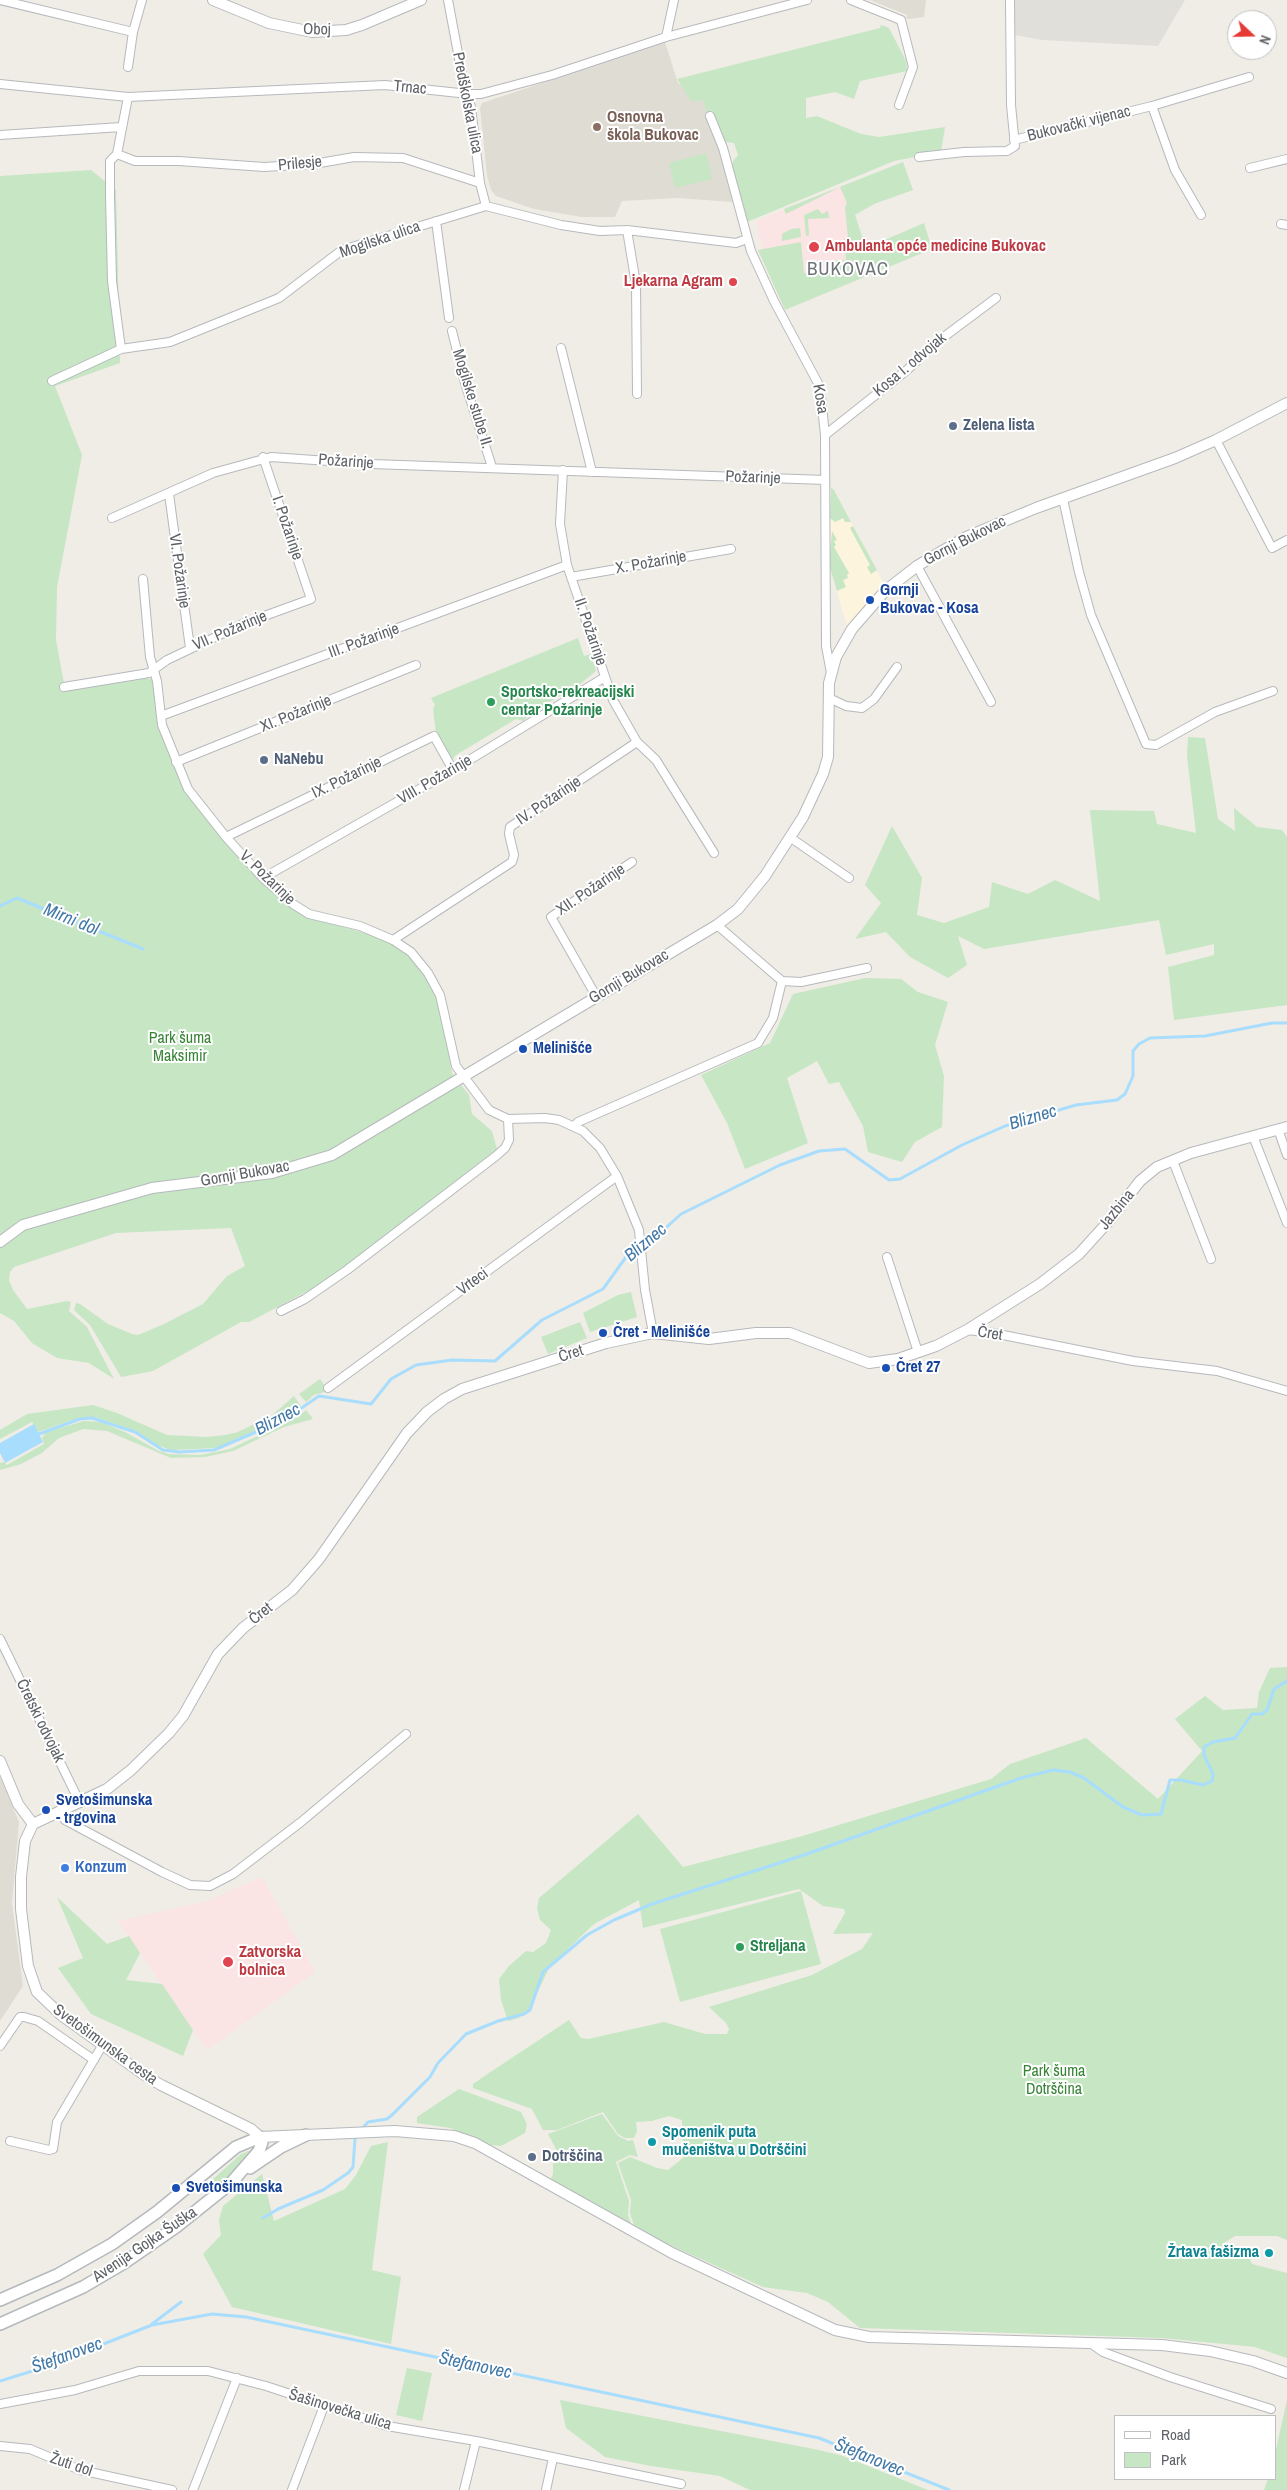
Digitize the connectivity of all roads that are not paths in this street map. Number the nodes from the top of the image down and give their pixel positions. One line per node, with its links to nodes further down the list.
1 (0, 0): 10 (street)
2 (142, 0): 10 (street)
3 (448, 0): 15 (street, Predškolska ulica)
4 (674, 0): 11 (street)
5 (807, 0): 11 (street, Trnac)
6 (851, 0): 17 (street)
7 (1010, 0): 22 (street, Bukovački vijenac)
8 (219, 1): 9 (street, Oboj)
9 (417, 1)
10 (133, 32): 12 (street)
11 (666, 37): 15 (street, Trnac)
12 (128, 68)
13 (1249, 77): 18 (street, Bukovački vijenac)
14 (0, 84): 16 (street, Trnac)
15 (468, 94): 16 (street, Trnac); 27 (street, Predškolska ulica)
16 (128, 96): 20 (street)
17 (899, 105)
18 (1152, 106): 22 (street, Bukovački vijenac); 29 (street)
19 (710, 116): 32 (street, Kosa)
20 (121, 127): 21 (street); 23 (street)
21 (0, 135)
22 (1014, 140): 24 (street)
23 (117, 154): 27 (street, Prilesje); 37 (street)
24 (919, 157)
25 (1287, 159): 26 (street)
26 (1250, 168)
27 (480, 183): 28 (street, Predškolska ulica)
28 (486, 206): 30 (street, Mogilska ulica); 31 (street)
29 (1201, 215)
30 (436, 221): 34 (street); 37 (street, Mogilska ulica)
31 (627, 230): 32 (street); 39 (street)
32 (747, 239): 41 (street, Kosa)
33 (996, 298): 41 (street, Kosa I. odvojak)
34 (450, 318)
35 (452, 331): 44 (street, Mogilske stube II.)
36 (561, 348): 46 (street)
37 (121, 349): 38 (street, Mogilska ulica)
38 (52, 381)
39 (637, 394)
40 (1287, 402): 42 (street, Gornji Bukovac)
41 (825, 434): 47 (street, Kosa)
42 (1216, 440): 49 (street, Gornji Bukovac); 51 (street)
43 (263, 457): 44 (street, Požarinje); 48 (street, Požarinje); 57 (street, I. Požarinje)
44 (492, 467): 45 (street, Požarinje)
45 (563, 470): 46 (street, Požarinje); 53 (street, II. Požarinje)
46 (592, 472): 47 (street, Požarinje)
47 (825, 480): 62 (street, Kosa)
48 (168, 494): 50 (street, Požarinje); 58 (street, VI. Požarinje)
49 (1063, 499): 54 (street, Gornji Bukovac); 65 (street)
50 (112, 518)
51 (1287, 540)
52 (731, 549): 55 (street, X. Požarinje)
53 (566, 565): 55 (street, II. Požarinje); 68 (street, III. Požarinje)
54 (917, 566): 62 (street, Gornji Bukovac); 67 (street)
55 (571, 577): 63 (street, II. Požarinje)
56 (144, 579): 61 (street)
57 (311, 599): 58 (street, VII. Požarinje)
58 (190, 648): 61 (street, VII. Požarinje)
59 (416, 665): 70 (street, XI. Požarinje)
60 (897, 667): 66 (street)
61 (152, 670): 64 (street, VII. Požarinje); 68 (street, V. Požarinje)
62 (831, 674): 66 (street, Gornji Bukovac)
63 (605, 677): 69 (street, II. Požarinje); 71 (street, VIII. Požarinje)
64 (64, 686)
65 (1273, 691)
66 (829, 698): 73 (street, Gornji Bukovac)
67 (991, 702)
68 (161, 716): 70 (street, V. Požarinje)
69 (637, 742): 74 (street, II. Požarinje); 79 (street, IV. Požarinje)
70 (176, 762): 72 (street, V. Požarinje)
71 (453, 770): 72 (street, IX. Požarinje); 76 (street, VIII. Požarinje)
72 (226, 837): 76 (street, V. Požarinje)
73 (791, 838): 77 (street); 78 (street, Gornji Bukovac)
74 (714, 854)
75 (632, 862): 82 (street, XII. Požarinje)
76 (264, 878): 79 (street, V. Požarinje)
77 (849, 878)
78 (717, 925): 81 (street); 82 (street, Gornji Bukovac)
79 (393, 940): 83 (street, V. Požarinje)
80 (867, 968): 81 (street)
81 (782, 981): 85 (street)
82 (596, 996): 83 (street, Gornji Bukovac)
83 (464, 1078): 84 (street); 92 (street, Gornji Bukovac)
84 (508, 1119): 85 (street); 95 (street)
85 (574, 1126): 90 (street)
86 (1282, 1128): 87 (street, Jazbina); 88 (street)
87 (1254, 1136): 89 (street, Jazbina); 91 (street)
88 (1287, 1155)
89 (1173, 1161): 94 (street); 96 (street, Jazbina)
90 (617, 1176): 97 (street); 99 (street, Vrteci)
91 (1287, 1223)
92 (0, 1242)
93 (887, 1257): 98 (street)
94 (1211, 1259)
95 (282, 1311)
96 (966, 1330): 98 (street, Čret); 100 (street, Čret)
97 (653, 1332): 98 (street, Čret); 104 (street, Čret)
98 (918, 1352)
99 (328, 1388)
100 (1287, 1391)
101 (0, 1639): 104 (street, Čretski odvojak)
102 (406, 1734): 105 (street)
103 (0, 1761): 106 (street)
104 (80, 1803): 105 (street, Čret)
105 (60, 1811): 106 (street, Čret)
106 (32, 1824): 108 (street, Svetošimunska cesta)
107 (0, 2046): 109 (street)
108 (102, 2046): 109 (street); 111 (street, Svetošimunska cesta)
109 (94, 2060): 112 (street)
110 (306, 2135): 111 (street); 113 (main road, Avenija Gojka Šuška); 116 (street)
111 (260, 2136): 113 (main road); 114 (main road, Avenija Gojka Šuška)
112 (10, 2141)
113 (231, 2183): 115 (main road, Avenija Gojka Šuška)
114 (0, 2300)
115 (0, 2324)
116 (1090, 2343): 117 (street); 121 (street)
117 (1287, 2373)
118 (236, 2378): 119 (street, Šašinovečka ulica); 120 (street, Šašinovečka ulica); 127 (street)
119 (0, 2404)
120 (324, 2406): 122 (street, Šašinovečka ulica); 128 (street)
121 (1271, 2409)
122 (476, 2441): 124 (street, Šašinovečka ulica); 129 (street)
123 (0, 2446): 126 (street, Žuti dol)
124 (554, 2458): 125 (street, Šašinovečka ulica); 130 (street)
125 (681, 2484)
126 (172, 2490)
127 (193, 2490)
128 (292, 2490)
129 (464, 2490)
130 (546, 2490)

